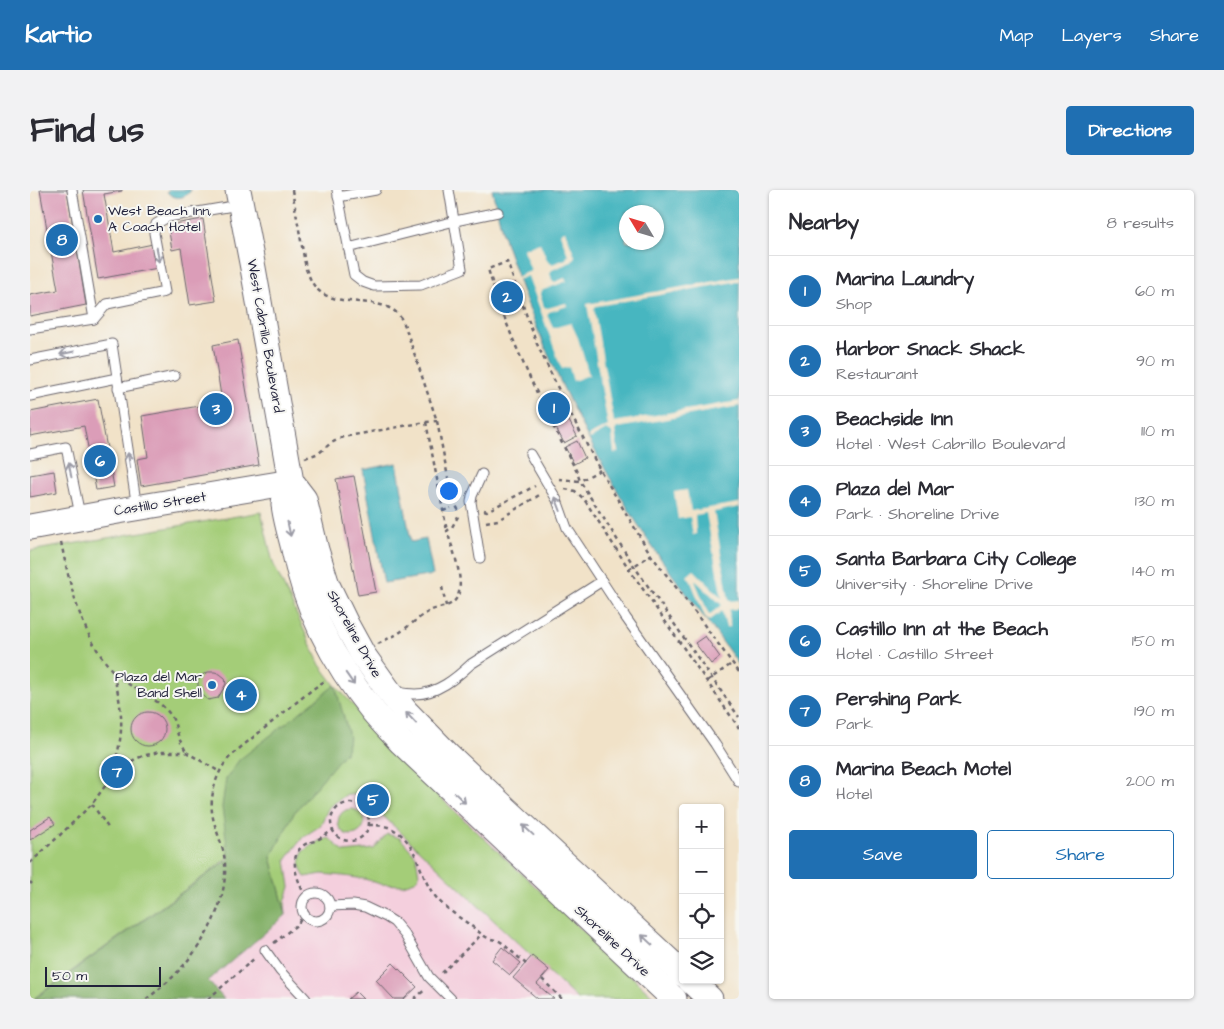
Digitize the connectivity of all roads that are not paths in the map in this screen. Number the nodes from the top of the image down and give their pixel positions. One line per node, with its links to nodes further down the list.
1 (72, 190): 9 (lane)
2 (376, 190): 4 (lane)
3 (449, 190): 7 (lane)
4 (337, 194): 8 (lane)
5 (239, 198): 9 (lane, one-way to 9); 19 (main road, West Cabrillo Boulevard)
6 (498, 212): 7 (lane)
7 (454, 221): 8 (lane); 8 (lane)
8 (348, 248)
9 (94, 319): 10 (lane)
10 (30, 329)
11 (30, 360): 13 (lane, one-way to 11)
12 (175, 376): 14 (lane)
13 (117, 378): 14 (lane); 15 (lane)
14 (118, 388): 20 (lane, one-way to 14)
15 (30, 396)
16 (30, 454): 21 (lane, one-way to 16)
17 (530, 454): 24 (lane, one-way to 17)
18 (482, 474): 23 (lane)
19 (291, 482): 20 (main road, Castillo Street); 25 (main road, Shoreline Drive); 33 (main road, Shoreline Drive, one-way to 33)
20 (137, 508): 21 (main road, Castillo Street)
21 (80, 518): 22 (main road, Castillo Street)
22 (30, 527)
23 (480, 558)
24 (602, 581): 25 (lane); 26 (lane)
25 (388, 690): 29 (main road, Shoreline Drive, one-way to 25)
26 (739, 782)
27 (330, 906): 27 (lane); 32 (lane)
28 (265, 950): 31 (lane)
29 (679, 970)
30 (694, 984): 34 (main road)
31 (306, 999)
32 (452, 999)
33 (674, 999)
34 (710, 999)

